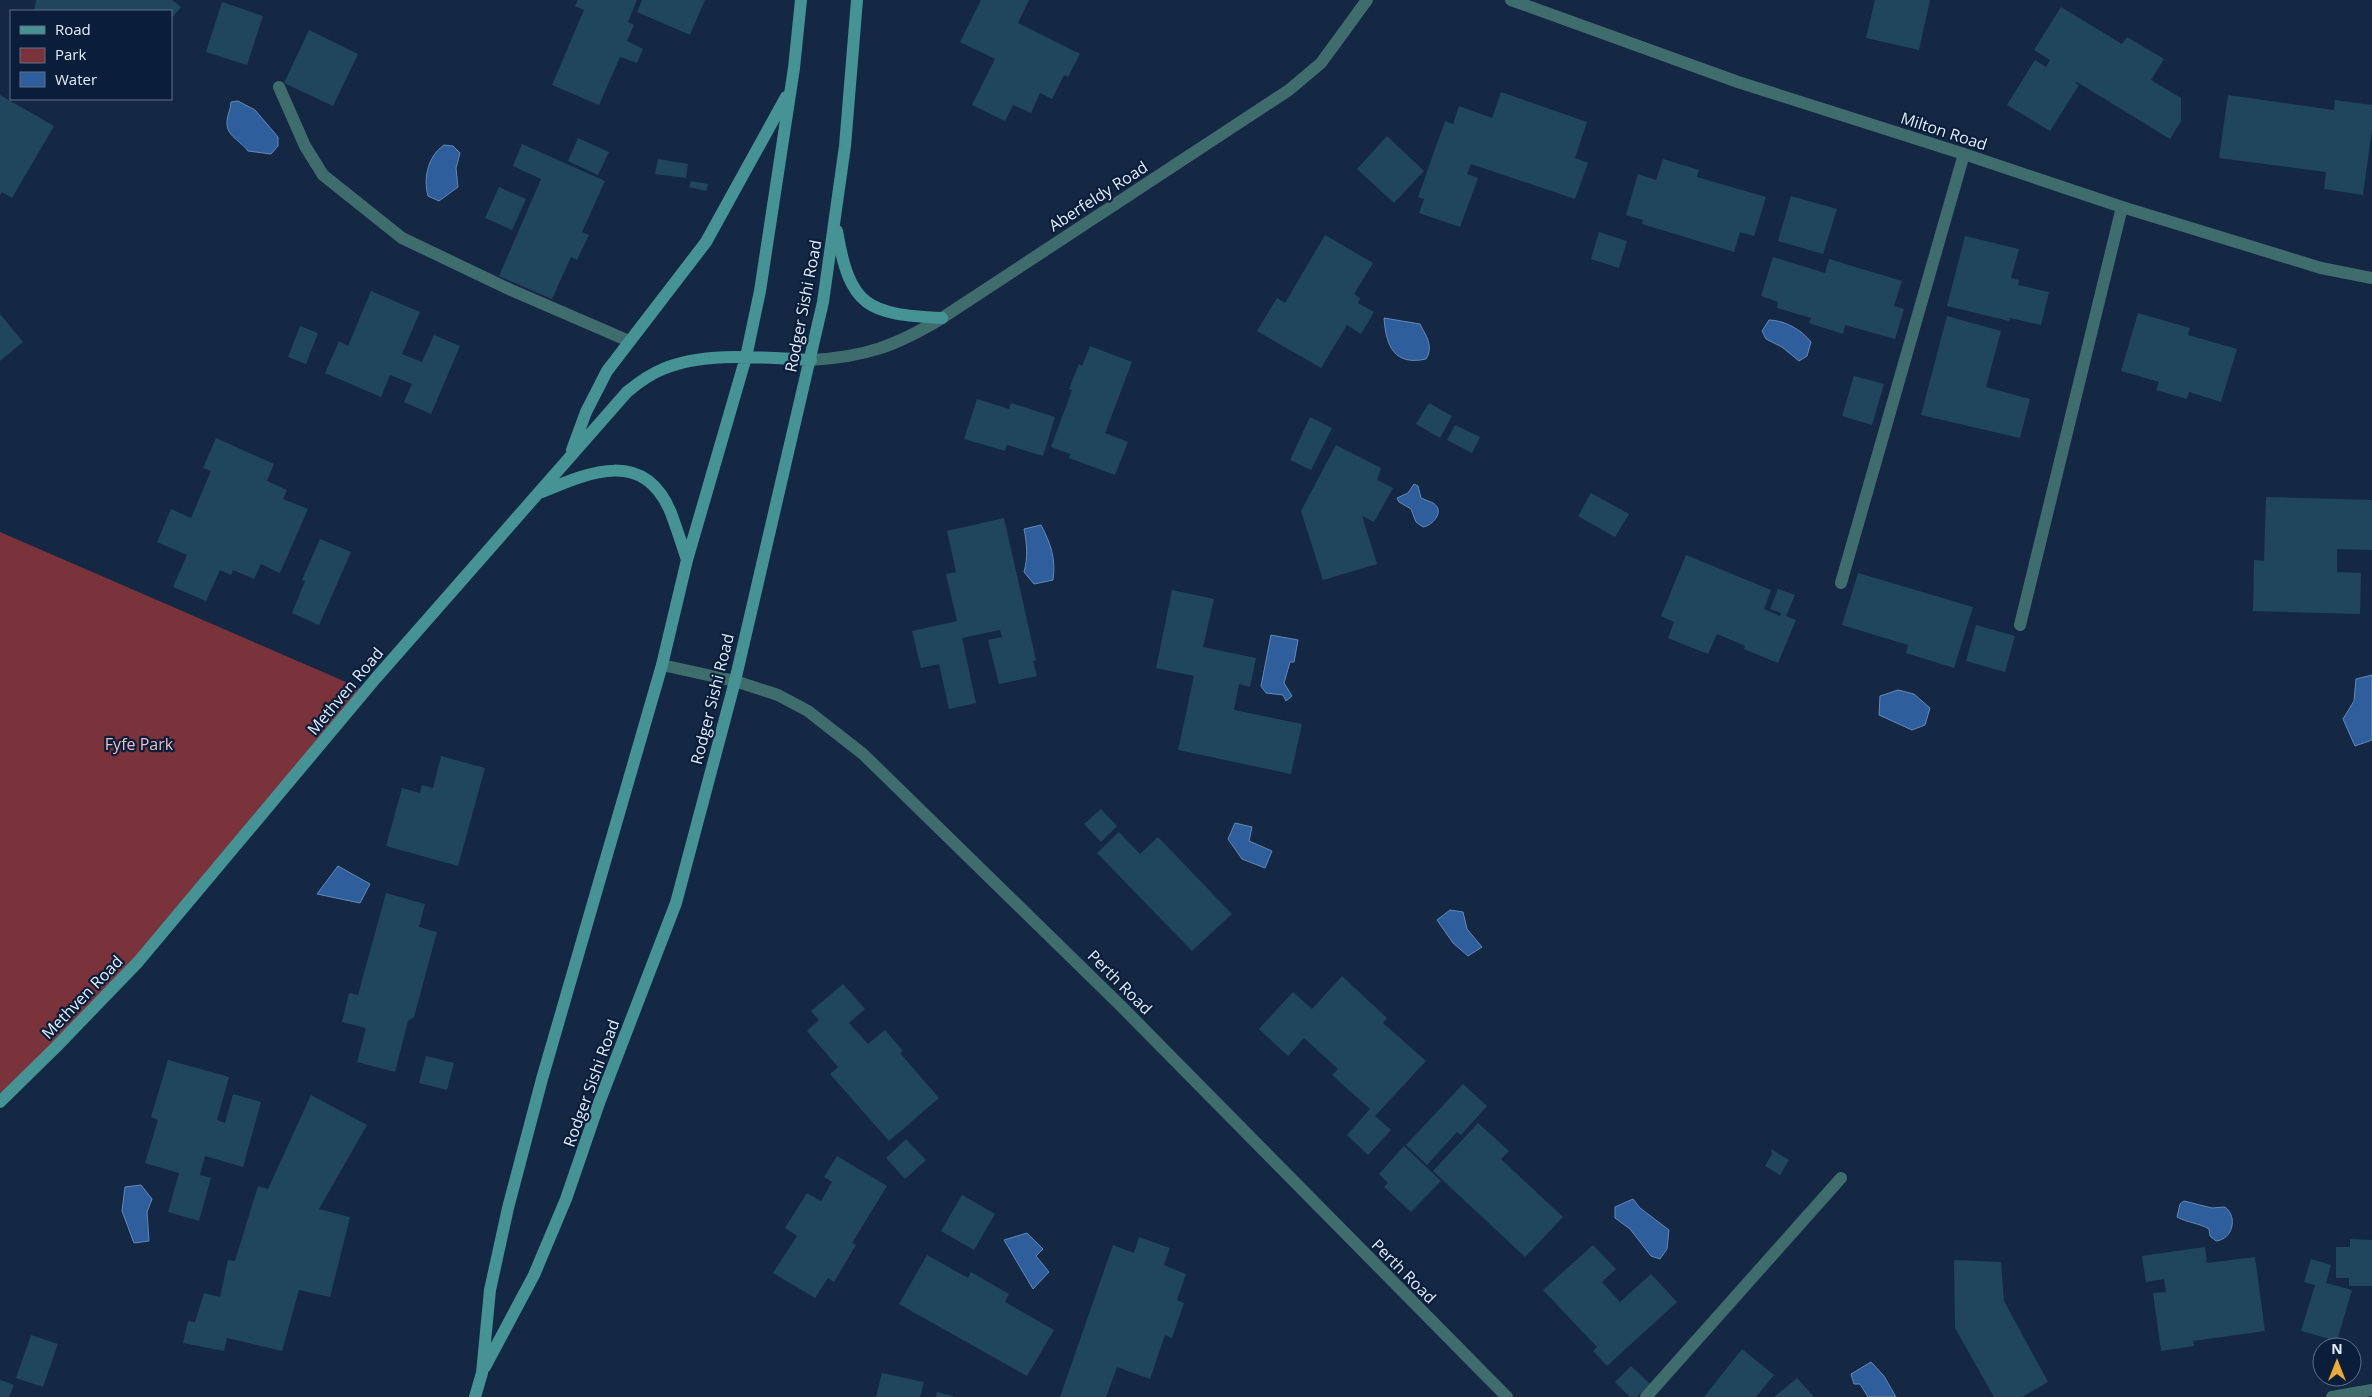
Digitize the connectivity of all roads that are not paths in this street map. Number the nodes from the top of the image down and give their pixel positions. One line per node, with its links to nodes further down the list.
1 (801, 0): 6 (main road, Rodger Sishi Road)
2 (857, 0): 9 (main road, Rodger Sishi Road)
3 (1367, 0): 11 (street, Aberfeldy Road)
4 (1511, 0): 7 (street, Milton Road)
5 (279, 86): 12 (street)
6 (792, 86): 12 (main road); 13 (main road, Rodger Sishi Road)
7 (1964, 154): 8 (street, Milton Road); 18 (street)
8 (2122, 207): 10 (street, Milton Road); 19 (street)
9 (835, 218): 11 (main road); 14 (main road, Rodger Sishi Road)
10 (2372, 278)
11 (942, 318): 14 (street, Aberfeldy Road)
12 (629, 341): 15 (main road)
13 (746, 357): 14 (main road, Methven Road); 15 (main road, Methven Road); 17 (main road, Rodger Sishi Road)
14 (811, 360): 21 (main road, Rodger Sishi Road)
15 (568, 460): 16 (main road, Methven Road)
16 (539, 493): 17 (main road); 22 (main road, Methven Road)
17 (687, 560): 20 (main road, Rodger Sishi Road)
18 (1841, 583)
19 (2020, 625)
20 (662, 665): 21 (street, Perth Road); 24 (main road, Rodger Sishi Road)
21 (735, 681): 24 (main road, Rodger Sishi Road); 27 (street, Perth Road)
22 (0, 1102)
23 (1841, 1178): 28 (street)
24 (482, 1373): 26 (main road, Rodger Sishi Road)
25 (2372, 1390): 29 (street)
26 (475, 1397)
27 (1507, 1397)
28 (1646, 1397)
29 (2332, 1397)

